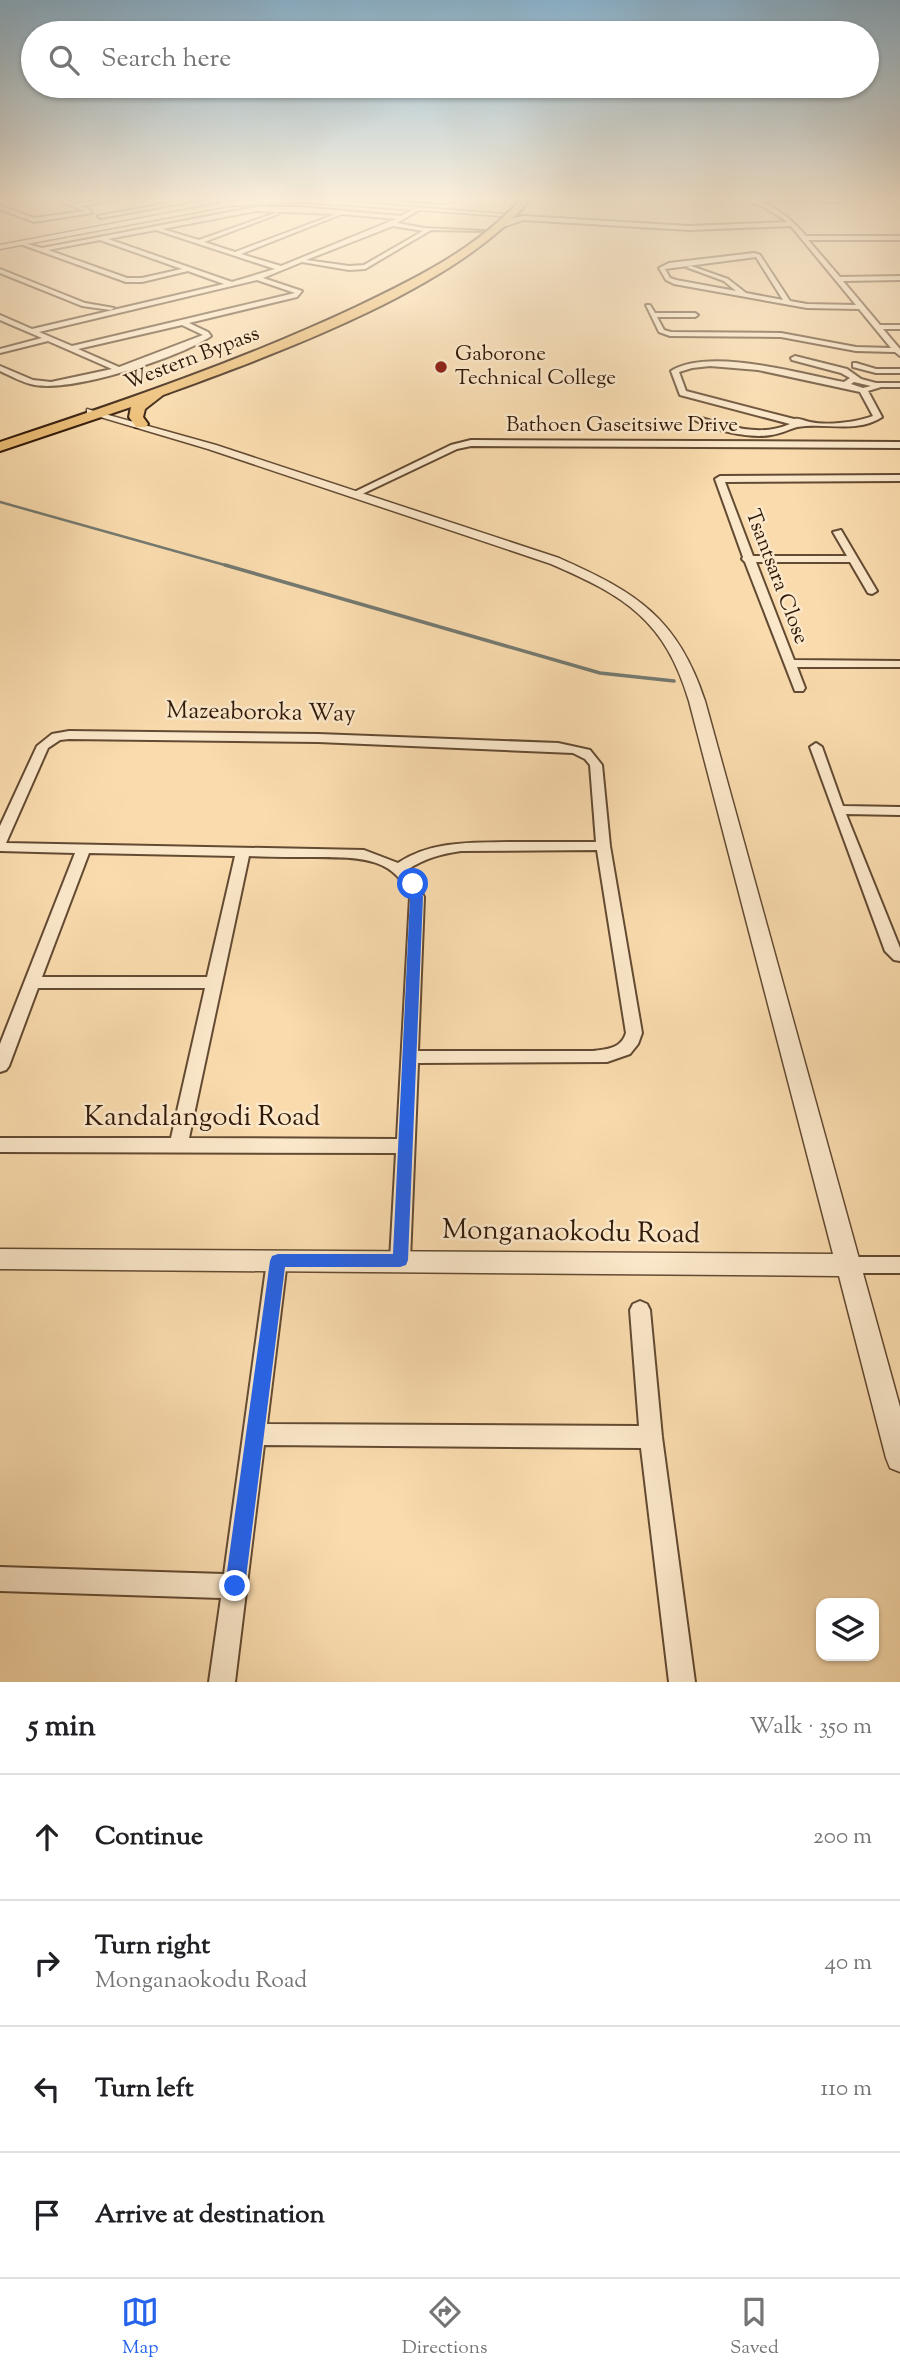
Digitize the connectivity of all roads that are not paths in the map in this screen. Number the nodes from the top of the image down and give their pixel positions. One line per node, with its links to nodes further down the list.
1 (11, 275): 20 (street)
2 (115, 275): 3 (street)
3 (158, 275)
4 (207, 275): 15 (street)
5 (264, 275): 12 (street)
6 (414, 275): 45 (highway, Western Bypass)
7 (425, 275): 39 (highway, Western Bypass)
8 (666, 275): 16 (street)
9 (710, 275): 16 (street)
10 (770, 275): 17 (street)
11 (835, 275): 14 (street)
12 (257, 278): 15 (street); 24 (street)
13 (900, 278): 14 (street)
14 (838, 279): 19 (street)
15 (233, 285): 20 (street)
16 (744, 295): 17 (street)
17 (788, 303): 19 (street)
18 (648, 306): 21 (street)
19 (862, 307): 25 (street)
20 (128, 308): 27 (street)
21 (653, 314): 22 (street); 31 (street)
22 (695, 315)
23 (0, 317): 27 (street)
24 (182, 322): 29 (street); 36 (street)
25 (878, 327): 26 (street); 31 (street)
26 (900, 327)
27 (32, 331): 28 (street)
28 (48, 339): 29 (street); 30 (street)
29 (69, 349): 36 (street)
30 (0, 351)
31 (899, 352)
32 (859, 355): 34 (street)
33 (796, 358): 37 (street)
34 (856, 365): 37 (street); 38 (street)
35 (0, 368): 36 (street)
36 (117, 369)
37 (844, 371): 40 (street)
38 (900, 371)
39 (199, 378): 45 (highway, Western Bypass); 48 (highway)
40 (858, 380): 41 (street); 42 (street)
41 (845, 385): 44 (street); 47 (street)
42 (877, 385): 43 (street); 44 (street)
43 (900, 385)
44 (863, 390): 47 (street)
45 (99, 411): 48 (street); 49 (highway, Western Bypass); 51 (highway, Western Bypass)
46 (697, 419): 47 (street)
47 (794, 423)
48 (147, 427): 56 (street)
49 (0, 441)
50 (896, 445): 52 (street); 56 (street, Bathoen Gaseitsiwe Drive)
51 (0, 447)
52 (900, 458)
53 (828, 478): 54 (street); 55 (street); 58 (street, Tsantsara Close)
54 (900, 478)
55 (837, 492)
56 (355, 494): 84 (street)
57 (838, 532): 59 (street)
58 (747, 559): 59 (street); 61 (street, Tsantsara Close)
59 (855, 559): 60 (street)
60 (872, 591)
61 (790, 663): 62 (street, Tsantsara Close); 63 (street)
62 (900, 664)
63 (799, 688)
64 (816, 747): 65 (street)
65 (838, 810): 66 (street); 73 (street)
66 (900, 811)
67 (0, 841): 68 (street, Mazeaboroka Way)
68 (603, 846): 72 (street); 76 (street)
69 (0, 847): 70 (street)
70 (83, 849): 71 (street); 75 (street)
71 (243, 850): 72 (street); 74 (street)
72 (400, 869): 76 (street)
73 (900, 956)
74 (214, 982): 75 (street); 80 (street)
75 (32, 983): 77 (street)
76 (408, 1057): 79 (street)
77 (0, 1066)
78 (0, 1146): 80 (street, Kandalangodi Road)
79 (405, 1146): 80 (street, Kandalangodi Road); 82 (street)
80 (178, 1147)
81 (0, 1259): 83 (street, Monganaokodu Road)
82 (400, 1260): 83 (street, Monganaokodu Road); 84 (street, Monganaokodu Road)
83 (278, 1261): 87 (street)
84 (846, 1265): 85 (street); 89 (street)
85 (900, 1265)
86 (640, 1310): 88 (street)
87 (257, 1434): 88 (street); 91 (street)
88 (651, 1437): 93 (street)
89 (900, 1458)
90 (0, 1579): 91 (street)
91 (235, 1586): 92 (street)
92 (222, 1682)
93 (682, 1682)

